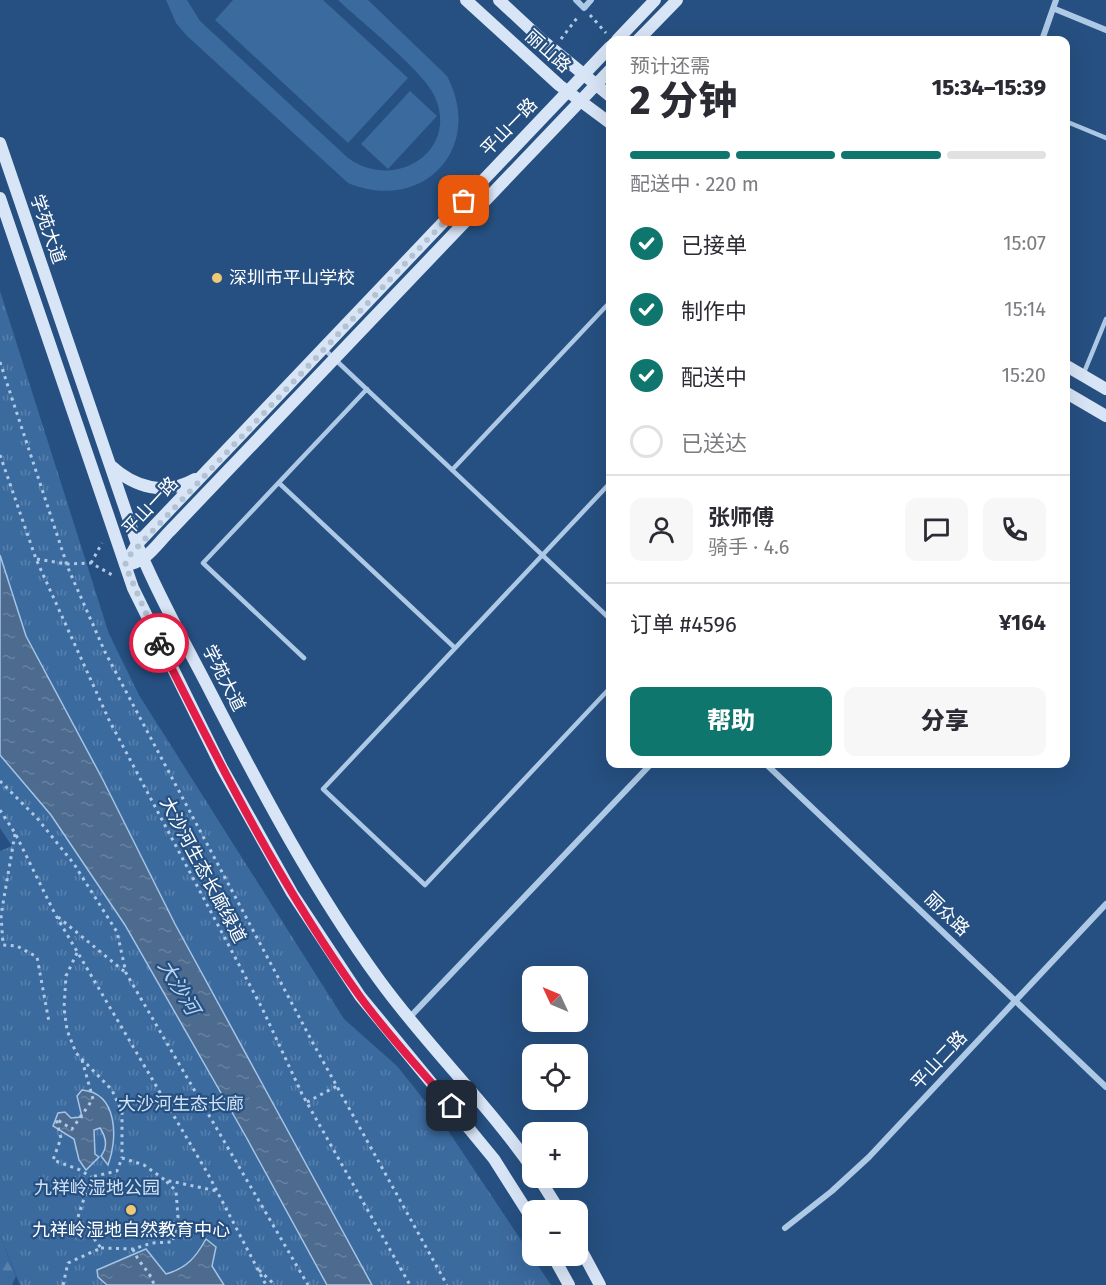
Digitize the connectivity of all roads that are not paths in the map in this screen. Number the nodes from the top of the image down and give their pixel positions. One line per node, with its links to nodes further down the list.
1 (466, 0): 17 (street, 丽山路)
2 (499, 0): 15 (street, 丽山路)
3 (576, 0): 4 (street)
4 (591, 0)
5 (655, 0): 10 (street)
6 (677, 0): 11 (street)
7 (1056, 0): 8 (street)
8 (1055, 9): 9 (street); 12 (street)
9 (1106, 30)
10 (619, 36)
11 (642, 36)
12 (1044, 36)
13 (606, 51): 15 (street, 平山一路)
14 (606, 74): 16 (street, 平山一路)
15 (584, 75): 16 (street, 丽山路); 17 (street, 平山一路)
16 (596, 85): 18 (street, 丽山路); 19 (street, 平山一路)
17 (568, 92): 19 (street, 丽山路); 27 (street, 平山一路)
18 (606, 93)
19 (580, 102): 20 (street, 丽山路); 28 (street, 平山一路)
20 (606, 120)
21 (1070, 123): 22 (lane)
22 (1106, 138)
23 (0, 143): 35 (street, 学苑大道)
24 (0, 198): 43 (street, 学苑大道)
25 (606, 306): 36 (lane)
26 (1106, 320): 30 (lane)
27 (324, 349): 28 (lane); 37 (street, 平山一路)
28 (334, 359): 31 (lane); 42 (street, 平山一路)
29 (1070, 368): 30 (street)
30 (1082, 375): 32 (street)
31 (367, 389): 36 (lane); 38 (lane)
32 (1106, 389)
33 (1070, 395): 34 (street)
34 (1106, 416)
35 (108, 464): 37 (street); 40 (street, 学苑大道)
36 (453, 470): 41 (lane)
37 (206, 472): 40 (street, 平山一路)
38 (279, 483): 45 (lane); 46 (lane)
39 (606, 487): 41 (lane)
40 (137, 544): 42 (street, 学苑大道); 43 (street, 平山一路)
41 (543, 555): 44 (lane); 45 (lane)
42 (143, 559): 43 (street, 平山一路); 52 (street, 学苑大道)
43 (125, 565): 55 (street, 学苑大道)
44 (606, 615)
45 (455, 648): 47 (lane)
46 (304, 658)
47 (606, 692)
48 (647, 768): 52 (street)
49 (770, 768): 51 (street, 丽众路)
50 (1106, 904): 51 (street, 平山二路)
51 (1016, 1001): 53 (street, 丽众路); 56 (street, 平山二路)
52 (409, 1018): 54 (street, 学苑大道)
53 (1106, 1087)
54 (522, 1154)
55 (522, 1203)
56 (785, 1228)
57 (588, 1263): 60 (street)
58 (559, 1266): 59 (street)
59 (569, 1285)
60 (600, 1285)

